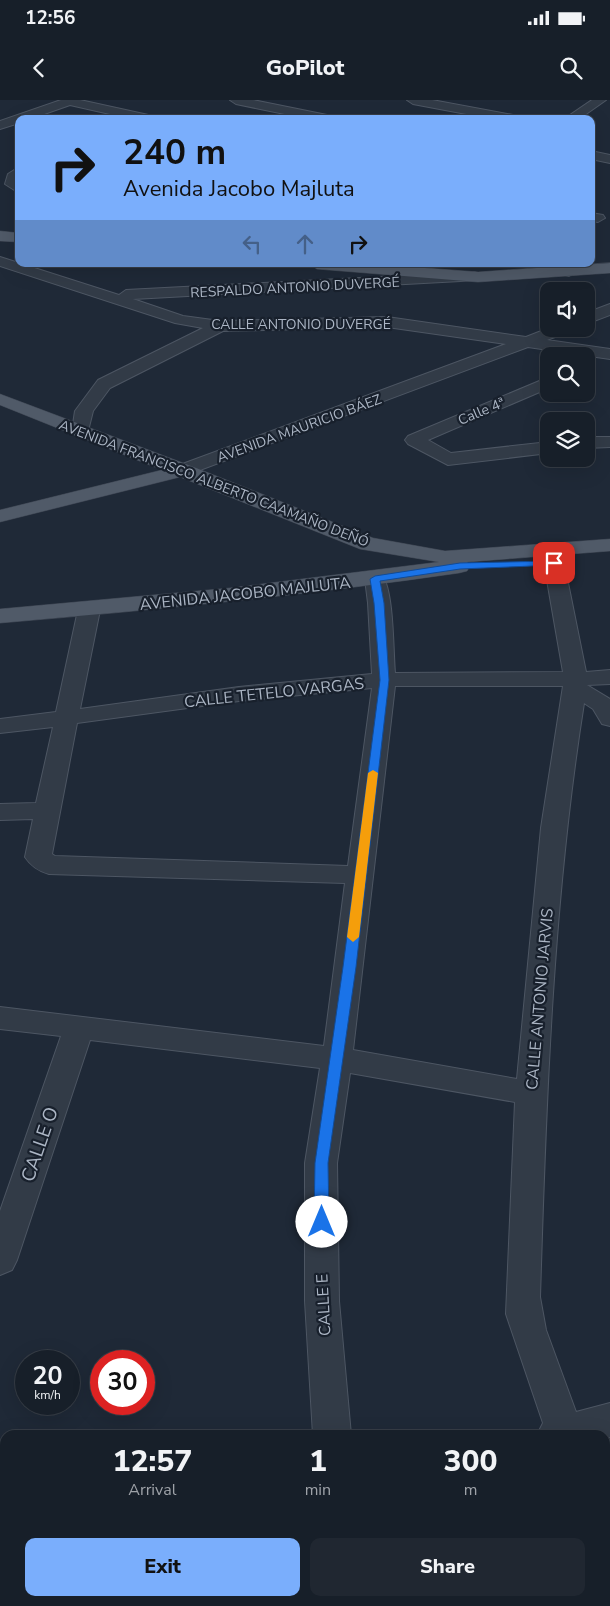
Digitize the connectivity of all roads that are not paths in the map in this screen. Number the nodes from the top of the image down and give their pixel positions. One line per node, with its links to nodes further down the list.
1 (236, 100): 7 (street)
2 (413, 100): 8 (street)
3 (600, 100): 9 (street)
4 (70, 101): 5 (street); 6 (street)
5 (38, 115)
6 (131, 115)
7 (309, 115)
8 (492, 115)
9 (576, 115)
10 (15, 125): 11 (street)
11 (3, 130)
12 (595, 156): 13 (street)
13 (610, 159)
14 (15, 175): 15 (street)
15 (15, 186)
16 (0, 227): 17 (main road)
17 (15, 228)
18 (0, 236): 19 (main road)
19 (15, 238)
20 (0, 261): 21 (street, CALLE ANTONIO DUVERGÉ)
21 (15, 266)
22 (19, 267): 28 (street, CALLE ANTONIO DUVERGÉ)
23 (354, 267): 27 (main road)
24 (514, 267): 25 (main road)
25 (541, 268): 26 (main road); 27 (main road)
26 (610, 268)
27 (478, 277): 28 (street, RESPALDO ANTONIO DUVERGÉ)
28 (112, 296): 31 (street, CALLE ANTONIO DUVERGÉ)
29 (610, 309): 30 (street)
30 (595, 315)
31 (220, 326): 33 (street, CALLE ANTONIO DUVERGÉ); 40 (street)
32 (543, 337): 33 (street, AVENIDA MAURICIO BÁEZ)
33 (526, 344): 34 (street, CALLE ANTONIO DUVERGÉ); 44 (street, AVENIDA MAURICIO BÁEZ)
34 (543, 347)
35 (595, 354): 36 (street, CALLE ANTONIO DUVERGÉ)
36 (610, 354)
37 (540, 386): 43 (street, Calle 4ª)
38 (0, 399): 40 (main road, AVENIDA FRANCISCO ALBERTO CAAMAÑO DEÑÓ)
39 (0, 411): 45 (main road, AVENIDA FRANCISCO ALBERTO CAAMAÑO DEÑÓ)
40 (81, 430): 44 (main road, AVENIDA FRANCISCO ALBERTO CAAMAÑO DEÑÓ)
41 (610, 442): 42 (street)
42 (595, 443)
43 (540, 447)
44 (184, 470): 45 (main road, AVENIDA MAURICIO BÁEZ); 47 (main road, AVENIDA FRANCISCO ALBERTO CAAMAÑO DEÑÓ)
45 (161, 476): 46 (main road, AVENIDA MAURICIO BÁEZ); 50 (main road, AVENIDA FRANCISCO ALBERTO CAAMAÑO DEÑÓ)
46 (0, 516)
47 (610, 545)
48 (610, 558): 49 (main road)
49 (554, 563): 50 (main road, AVENIDA JACOBO MAJLUTA); 55 (street, CALLE ANTONIO JARVIS)
50 (380, 569): 51 (main road, AVENIDA JACOBO MAJLUTA); 54 (street, CALLE E)
51 (88, 610): 52 (main road, AVENIDA JACOBO MAJLUTA); 56 (street)
52 (0, 616)
53 (610, 678): 55 (street, CALLE TETELO VARGAS)
54 (384, 680): 55 (street, CALLE TETELO VARGAS); 56 (street, CALLE TETELO VARGAS); 61 (street, CALLE E)
55 (576, 684): 57 (street); 65 (street, CALLE ANTONIO JARVIS)
56 (65, 719): 58 (street, CALLE TETELO VARGAS); 59 (street)
57 (610, 719)
58 (0, 726)
59 (46, 811): 60 (street); 61 (street)
60 (0, 812)
61 (361, 875): 64 (street, CALLE E)
62 (0, 1018): 63 (street)
63 (79, 1028): 64 (street); 66 (street, CALLE O)
64 (337, 1059): 65 (street); 68 (street, CALLE E)
65 (531, 1093): 69 (street, CALLE ANTONIO JARVIS)
66 (0, 1260)
67 (610, 1420): 70 (street)
68 (332, 1430)
69 (559, 1430)
70 (574, 1430)

